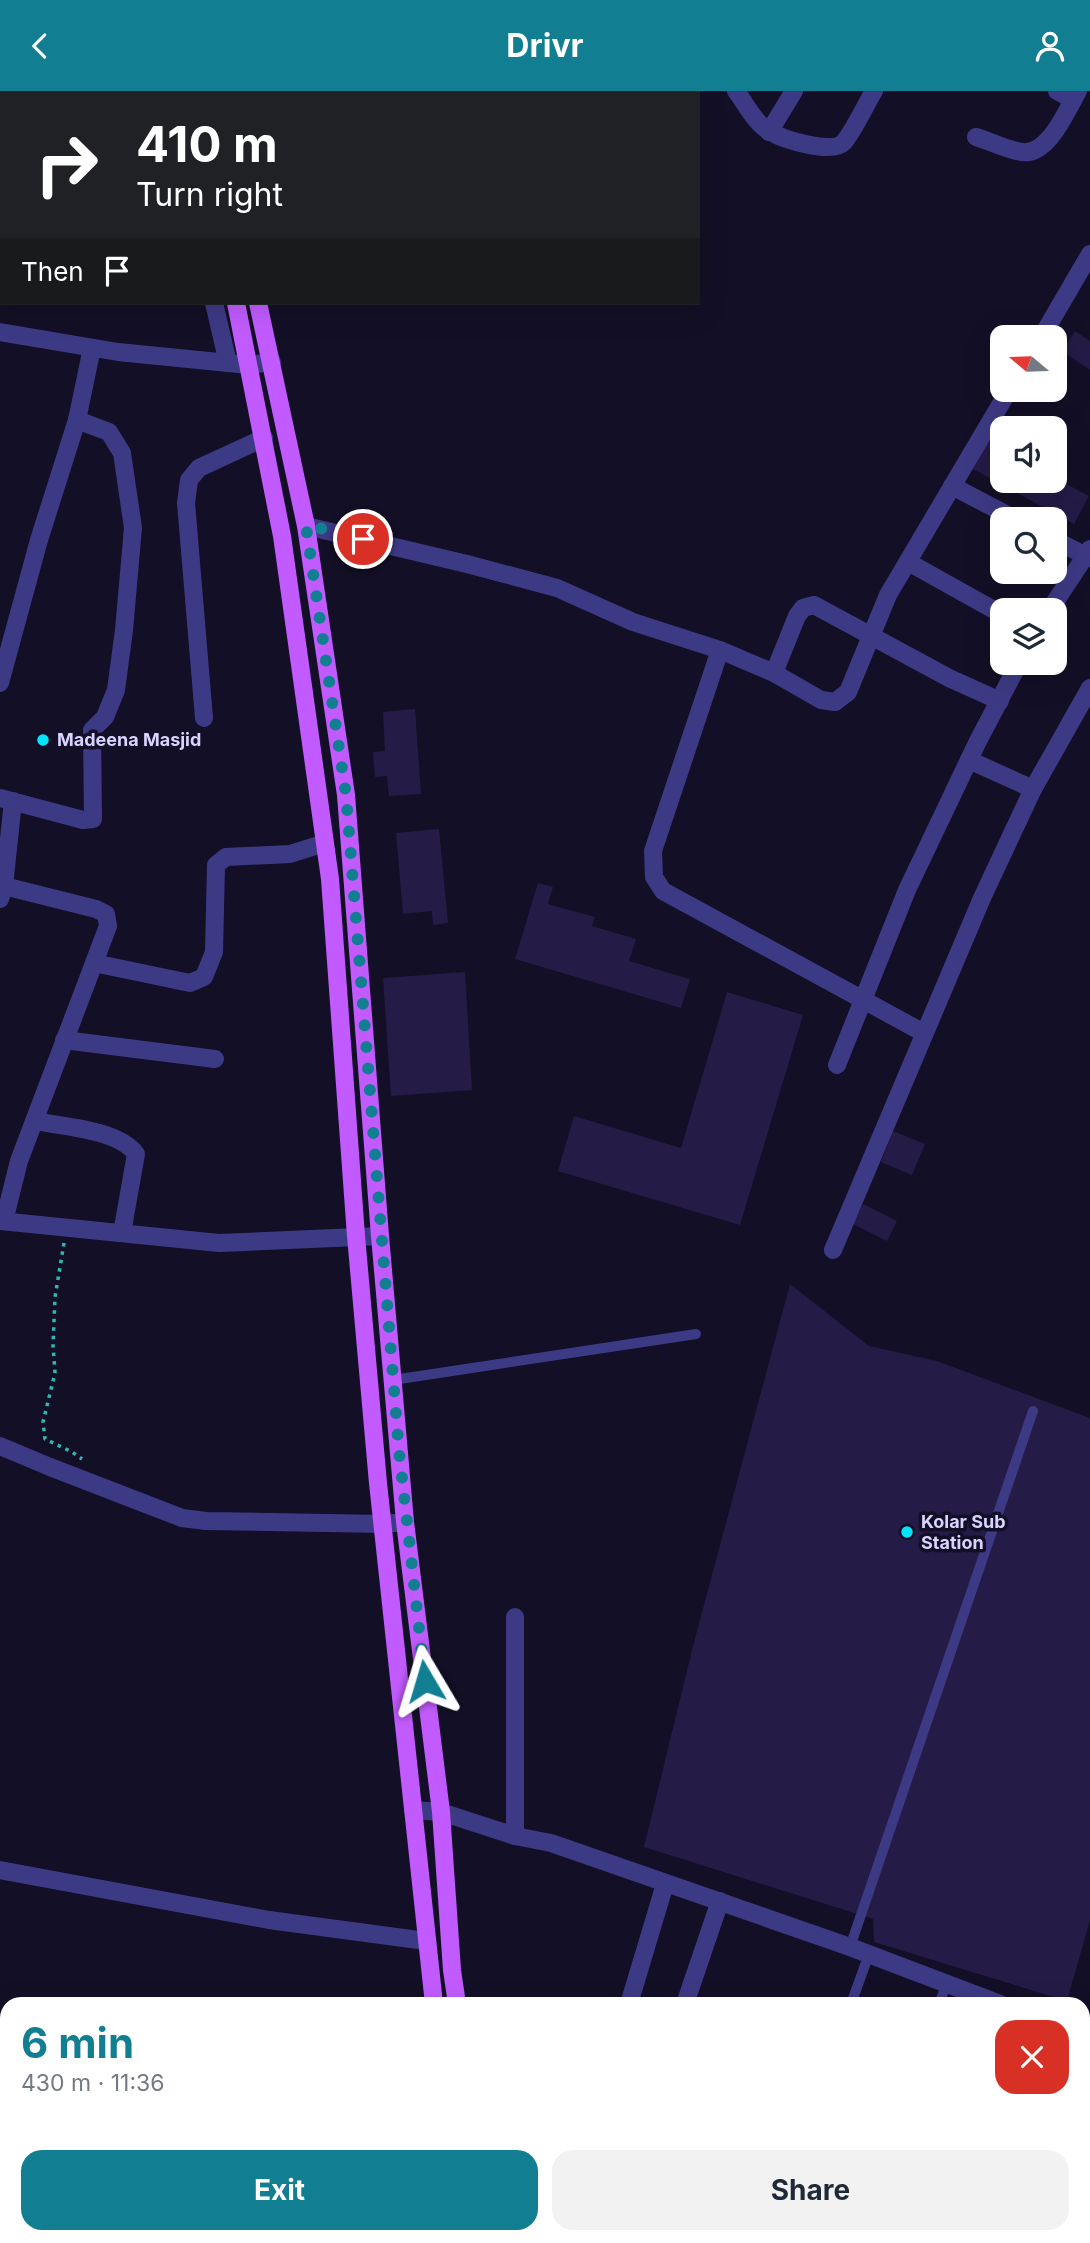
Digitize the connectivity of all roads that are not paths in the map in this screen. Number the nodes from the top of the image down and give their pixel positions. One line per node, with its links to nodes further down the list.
1 (736, 91): 5 (street)
2 (794, 91): 5 (street)
3 (874, 91): 5 (street)
4 (1069, 94): 6 (street)
5 (769, 132)
6 (976, 137)
7 (1090, 254): 11 (street)
8 (214, 305): 15 (street)
9 (236, 305): 16 (main road)
10 (258, 305): 14 (main road)
11 (1049, 325)
12 (0, 332): 13 (street)
13 (92, 348): 15 (street); 18 (street)
14 (272, 362): 16 (street); 22 (main road)
15 (228, 363): 16 (street)
16 (250, 365): 19 (main road)
17 (1001, 403): 20 (street)
18 (77, 420): 32 (street); 38 (street)
19 (264, 438): 35 (street); 39 (main road)
20 (952, 487): 21 (street); 25 (street)
21 (991, 507)
22 (306, 526): 29 (street); 51 (main road)
23 (1067, 545): 24 (street)
24 (1089, 554): 26 (street)
25 (908, 562): 27 (street); 28 (street)
26 (1058, 598)
27 (990, 608)
28 (871, 636): 30 (street); 30 (street); 34 (street)
29 (720, 650): 30 (street); 42 (street)
30 (774, 673)
31 (1013, 675): 34 (street)
32 (0, 683)
33 (1090, 688): 37 (street)
34 (1000, 701): 36 (street)
35 (204, 718)
36 (969, 760): 37 (street); 42 (street)
37 (1033, 789): 43 (street)
38 (6, 800): 40 (street)
39 (325, 843): 41 (street); 50 (main road)
40 (2, 892): 41 (street)
41 (94, 964): 44 (street)
42 (863, 1001): 43 (street); 46 (street)
43 (925, 1034): 52 (street)
44 (64, 1040): 45 (street); 47 (street)
45 (215, 1059)
46 (837, 1065)
47 (34, 1121): 48 (street); 49 (street)
48 (2, 1221): 49 (street)
49 (122, 1233): 50 (street)
50 (356, 1236): 51 (street); 58 (main road)
51 (380, 1236): 54 (main road)
52 (833, 1250)
53 (696, 1334): 54 (lane)
54 (393, 1380): 57 (main road)
55 (1033, 1411): 67 (lane)
56 (0, 1446): 58 (street)
57 (405, 1522): 58 (street); 61 (main road)
58 (384, 1524): 60 (main road)
59 (514, 1617): 62 (street)
60 (413, 1810): 61 (street); 66 (main road)
61 (441, 1812): 62 (street); 71 (main road)
62 (514, 1836): 64 (street)
63 (0, 1870): 66 (street)
64 (665, 1884): 65 (street); 72 (street)
65 (720, 1901): 67 (street); 73 (street)
66 (426, 1941): 70 (main road)
67 (850, 1947): 68 (street)
68 (869, 1954): 69 (street); 74 (lane)
69 (947, 1983): 75 (lane); 76 (street)
70 (433, 1997)
71 (456, 1997)
72 (631, 1997)
73 (687, 1997)
74 (854, 1997)
75 (942, 1997)
76 (982, 1997)

